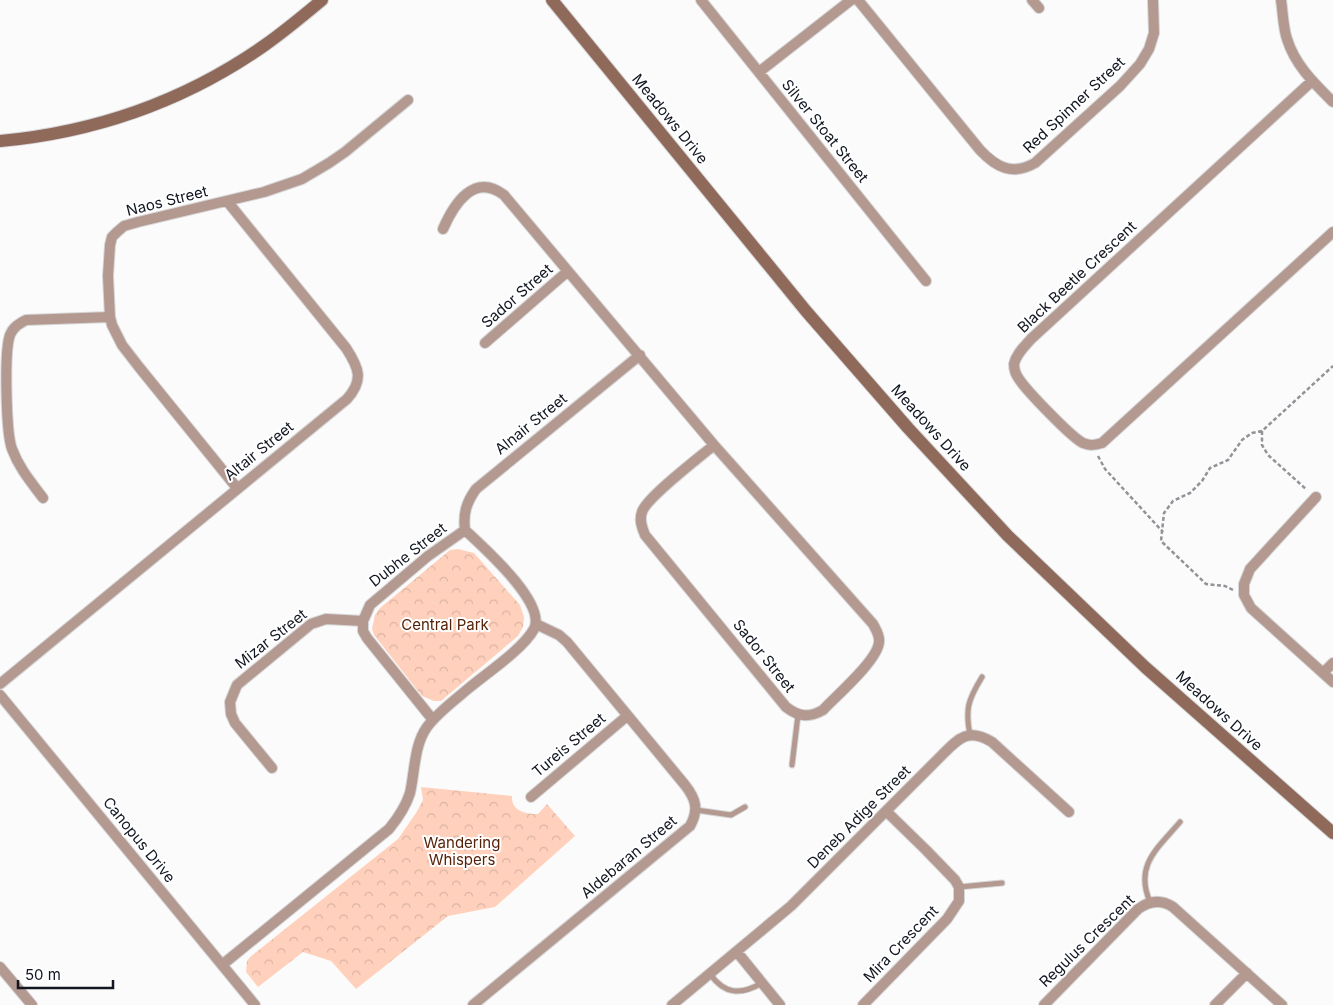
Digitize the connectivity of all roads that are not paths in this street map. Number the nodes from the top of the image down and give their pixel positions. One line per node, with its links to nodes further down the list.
1 (322, 0): 12 (street)
2 (552, 0): 46 (street, Meadows Drive)
3 (701, 0): 8 (street, Silver Stoat Street)
4 (851, 0): 8 (street)
5 (858, 0): 6 (street, Red Spinner Street)
6 (1153, 0)
7 (1281, 0): 9 (street)
8 (759, 72): 17 (street, Silver Stoat Street)
9 (1312, 81): 11 (street); 15 (street, Black Beetle Crescent)
10 (408, 100): 13 (street, Naos Street)
11 (1333, 102)
12 (0, 141)
13 (227, 201): 18 (street, Naos Street); 22 (street, Altair Street)
14 (443, 229): 16 (street, Sador Street)
15 (1333, 232)
16 (568, 271): 19 (street, Sador Street); 20 (street, Sador Street)
17 (926, 281)
18 (110, 318): 22 (street, Naos Street); 24 (street)
19 (485, 343)
20 (640, 355): 21 (street, Sador Street); 25 (street, Alnair Street)
21 (714, 445): 34 (street, Sador Street); 34 (street, Sador Street)
22 (238, 488): 32 (street, Altair Street)
23 (1316, 497): 29 (street)
24 (43, 498)
25 (466, 530): 26 (street, Dubhe Street); 27 (street, Dubhe Street)
26 (363, 621): 36 (street); 39 (street, Mizar Street)
27 (536, 624): 35 (street, Aldebaran Street); 36 (street)
28 (1333, 663): 29 (street)
29 (1323, 673): 31 (street)
30 (982, 677): 37 (lane)
31 (1333, 682)
32 (0, 684)
33 (0, 695): 51 (street, Canopus Drive)
34 (798, 715): 38 (lane)
35 (627, 716): 40 (street, Tureis Street); 42 (street, Aldebaran Street)
36 (433, 720): 51 (street)
37 (970, 735): 43 (street, Deneb Adige Street); 44 (street)
38 (792, 766)
39 (272, 768)
40 (531, 796)
41 (745, 807): 42 (lane)
42 (696, 810): 58 (street, Aldebaran Street)
43 (886, 811): 48 (street); 50 (street, Deneb Adige Street)
44 (1068, 812)
45 (1180, 822): 49 (lane)
46 (1333, 833)
47 (1002, 883): 48 (lane)
48 (959, 887): 61 (street, Mira Crescent)
49 (1150, 902): 53 (street, Regulus Crescent); 62 (street, Regulus Crescent)
50 (737, 952): 54 (street, Deneb Adige Street); 55 (street)
51 (222, 965): 57 (street, Canopus Drive)
52 (0, 966): 56 (street)
53 (1246, 973): 63 (street); 64 (street, Regulus Crescent)
54 (710, 974): 55 (lane); 59 (street, Deneb Adige Street)
55 (762, 983): 60 (street)
56 (32, 1005)
57 (255, 1005)
58 (473, 1005)
59 (672, 1005)
60 (780, 1005)
61 (863, 1005)
62 (1044, 1005)
63 (1215, 1005)
64 (1282, 1005)

